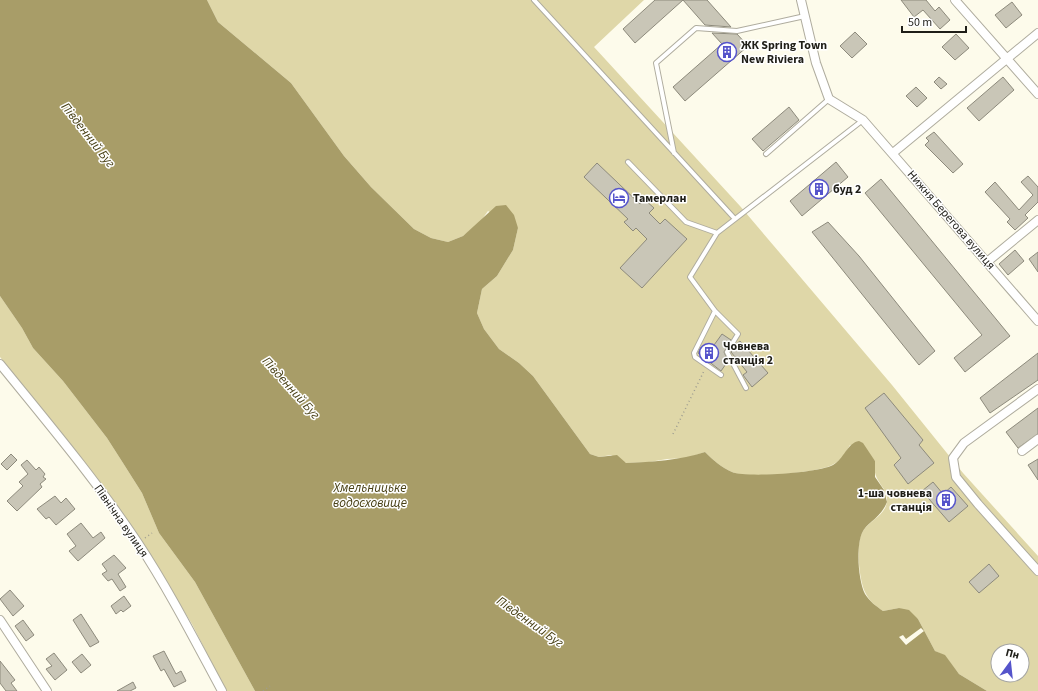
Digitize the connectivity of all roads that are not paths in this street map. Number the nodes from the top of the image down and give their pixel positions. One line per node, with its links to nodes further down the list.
1 (534, 0): 10 (lane)
2 (801, 0): 4 (street)
3 (955, 0): 6 (street)
4 (805, 16): 8 (street); 10 (lane)
5 (1038, 33): 6 (street)
6 (1008, 58): 7 (street); 11 (street)
7 (1038, 94)
8 (830, 99): 9 (street, Нижня Берегова вулиця); 12 (lane)
9 (863, 120): 11 (street, Нижня Берегова вулиця); 14 (lane)
10 (674, 153): 14 (lane)
11 (893, 153): 17 (street, Нижня Берегова вулиця)
12 (766, 154)
13 (628, 162): 16 (lane)
14 (735, 219): 16 (lane)
15 (1038, 220): 17 (street)
16 (717, 233): 18 (lane)
17 (987, 262): 19 (street, Нижня Берегова вулиця)
18 (714, 311): 21 (lane); 22 (lane)
19 (1038, 321)
20 (0, 364): 29 (street, Північна вулиця)
21 (721, 375)
22 (746, 388)
23 (1038, 389): 26 (street)
24 (1038, 439): 25 (street)
25 (1022, 451)
26 (1038, 571)
27 (0, 620): 28 (street)
28 (47, 691)
29 (222, 691)

